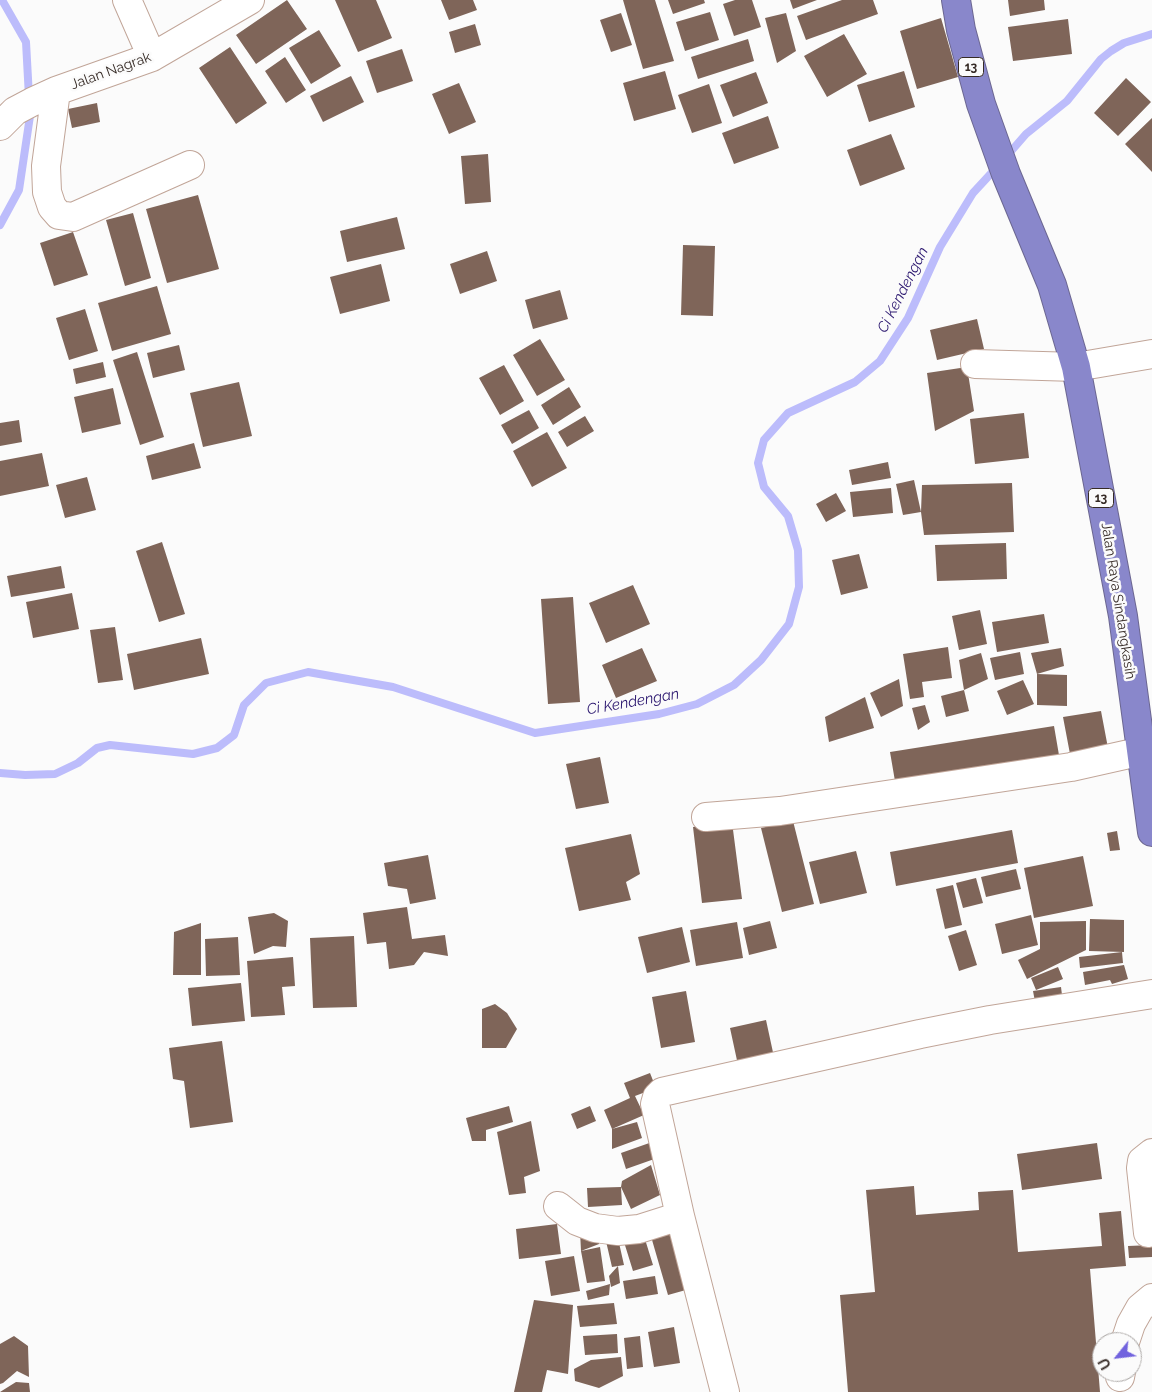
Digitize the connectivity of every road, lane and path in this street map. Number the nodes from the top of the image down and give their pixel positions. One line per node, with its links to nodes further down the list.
1 (127, 0): 4 (street)
2 (250, 0): 4 (street, Jalan Nagrak)
3 (956, 0): 10 (highway, Jalan Raya Sindangkasih / 13)
4 (152, 57): 5 (street, Jalan Nagrak)
5 (56, 91): 6 (street, Jalan Nagrak); 7 (street)
6 (0, 126)
7 (190, 165)
8 (1152, 354): 10 (street)
9 (975, 364): 10 (street)
10 (1076, 368): 11 (highway, Jalan Raya Sindangkasih / 13)
11 (1147, 751): 12 (street); 13 (highway, Jalan Raya Sindangkasih / 13)
12 (706, 817)
13 (1152, 832)
14 (1152, 994): 17 (street)
15 (1152, 1153): 18 (street)
16 (558, 1206): 17 (street)
17 (680, 1216): 21 (street)
18 (1148, 1233)
19 (1152, 1298): 20 (street)
20 (1129, 1332)
21 (725, 1392)

